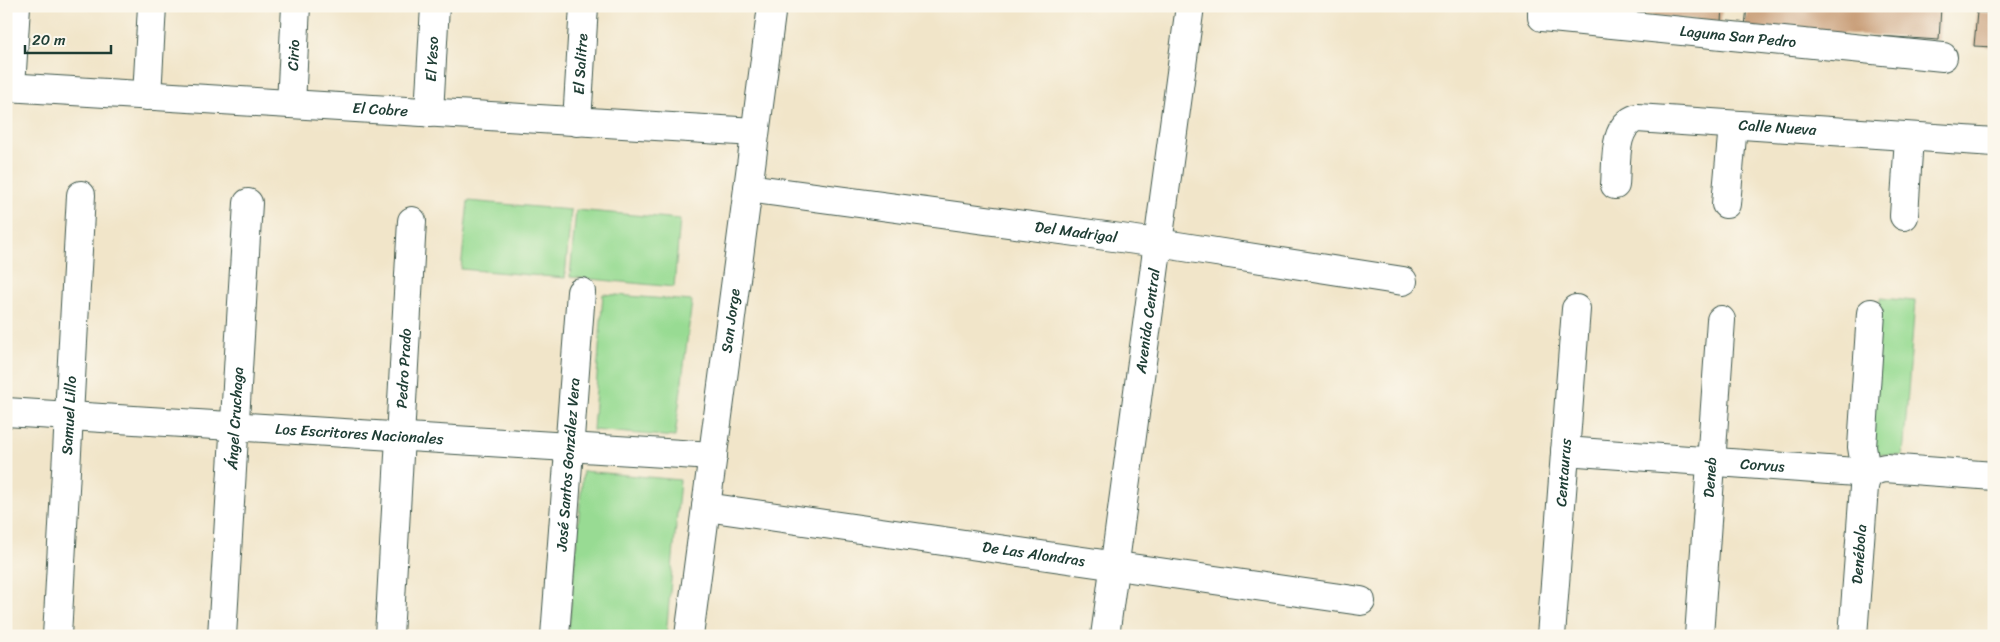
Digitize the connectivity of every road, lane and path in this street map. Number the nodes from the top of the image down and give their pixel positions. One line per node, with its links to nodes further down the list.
1 (16, 6): 10 (street)
2 (152, 6): 11 (street)
3 (296, 6): 12 (street, Cirio)
4 (435, 6): 13 (street, El Yeso)
5 (584, 6): 14 (street, El Salitre)
6 (772, 6): 16 (street, San Jorge)
7 (1190, 6): 26 (street, Avenida Central)
8 (1542, 6): 9 (street, Laguna San Pedro)
9 (1944, 57)
10 (9, 87): 11 (street, El Cobre)
11 (147, 96): 12 (street, El Cobre)
12 (290, 104): 13 (street, El Cobre)
13 (429, 113): 14 (street, El Cobre)
14 (577, 122): 16 (street, El Cobre)
15 (1733, 125): 17 (street, Calle Nueva); 19 (street, Calle Nueva); 23 (street)
16 (755, 132): 20 (street, San Jorge)
17 (1909, 137): 18 (street, Calle Nueva); 24 (street)
18 (1994, 142)
19 (1615, 184)
20 (748, 188): 26 (street, Del Madrigal); 38 (street, San Jorge)
21 (81, 195): 33 (street, Samuel Lillo)
22 (248, 203): 34 (street, Ángel Cruchaga)
23 (1726, 204)
24 (1904, 216)
25 (412, 221): 35 (street, Pedro Prado)
26 (1158, 243): 27 (street, Del Madrigal); 43 (street, Avenida Central)
27 (1403, 281)
28 (582, 292): 36 (street, José Santos González Vera)
29 (1576, 309): 37 (street, Centaurus)
30 (1871, 313): 40 (street)
31 (1721, 320): 39 (street, Deneb)
32 (6, 412): 33 (street, Los Escritores Nacionales)
33 (69, 416): 34 (street, Los Escritores Nacionales); 45 (street, Samuel Lillo)
34 (235, 426): 35 (street, Los Escritores Nacionales); 46 (street, Ángel Cruchaga)
35 (400, 436): 36 (street, Los Escritores Nacionales); 47 (street, Pedro Prado)
36 (571, 447): 38 (street, Los Escritores Nacionales); 48 (street, José Santos González Vera)
37 (1565, 451): 39 (street, Corvus); 51 (street, Centaurus)
38 (713, 456): 42 (street, San Jorge)
39 (1711, 462): 40 (street, Corvus); 52 (street, Deneb)
40 (1870, 473): 41 (street); 53 (street, Denébola)
41 (1994, 476)
42 (706, 507): 43 (street, De Las Alondras); 49 (street, San Jorge)
43 (1114, 566): 44 (street, De Las Alondras); 50 (street, Avenida Central)
44 (1361, 601)
45 (57, 636)
46 (222, 636)
47 (389, 636)
48 (555, 636)
49 (689, 636)
50 (1105, 636)
51 (1551, 636)
52 (1699, 636)
53 (1853, 636)

